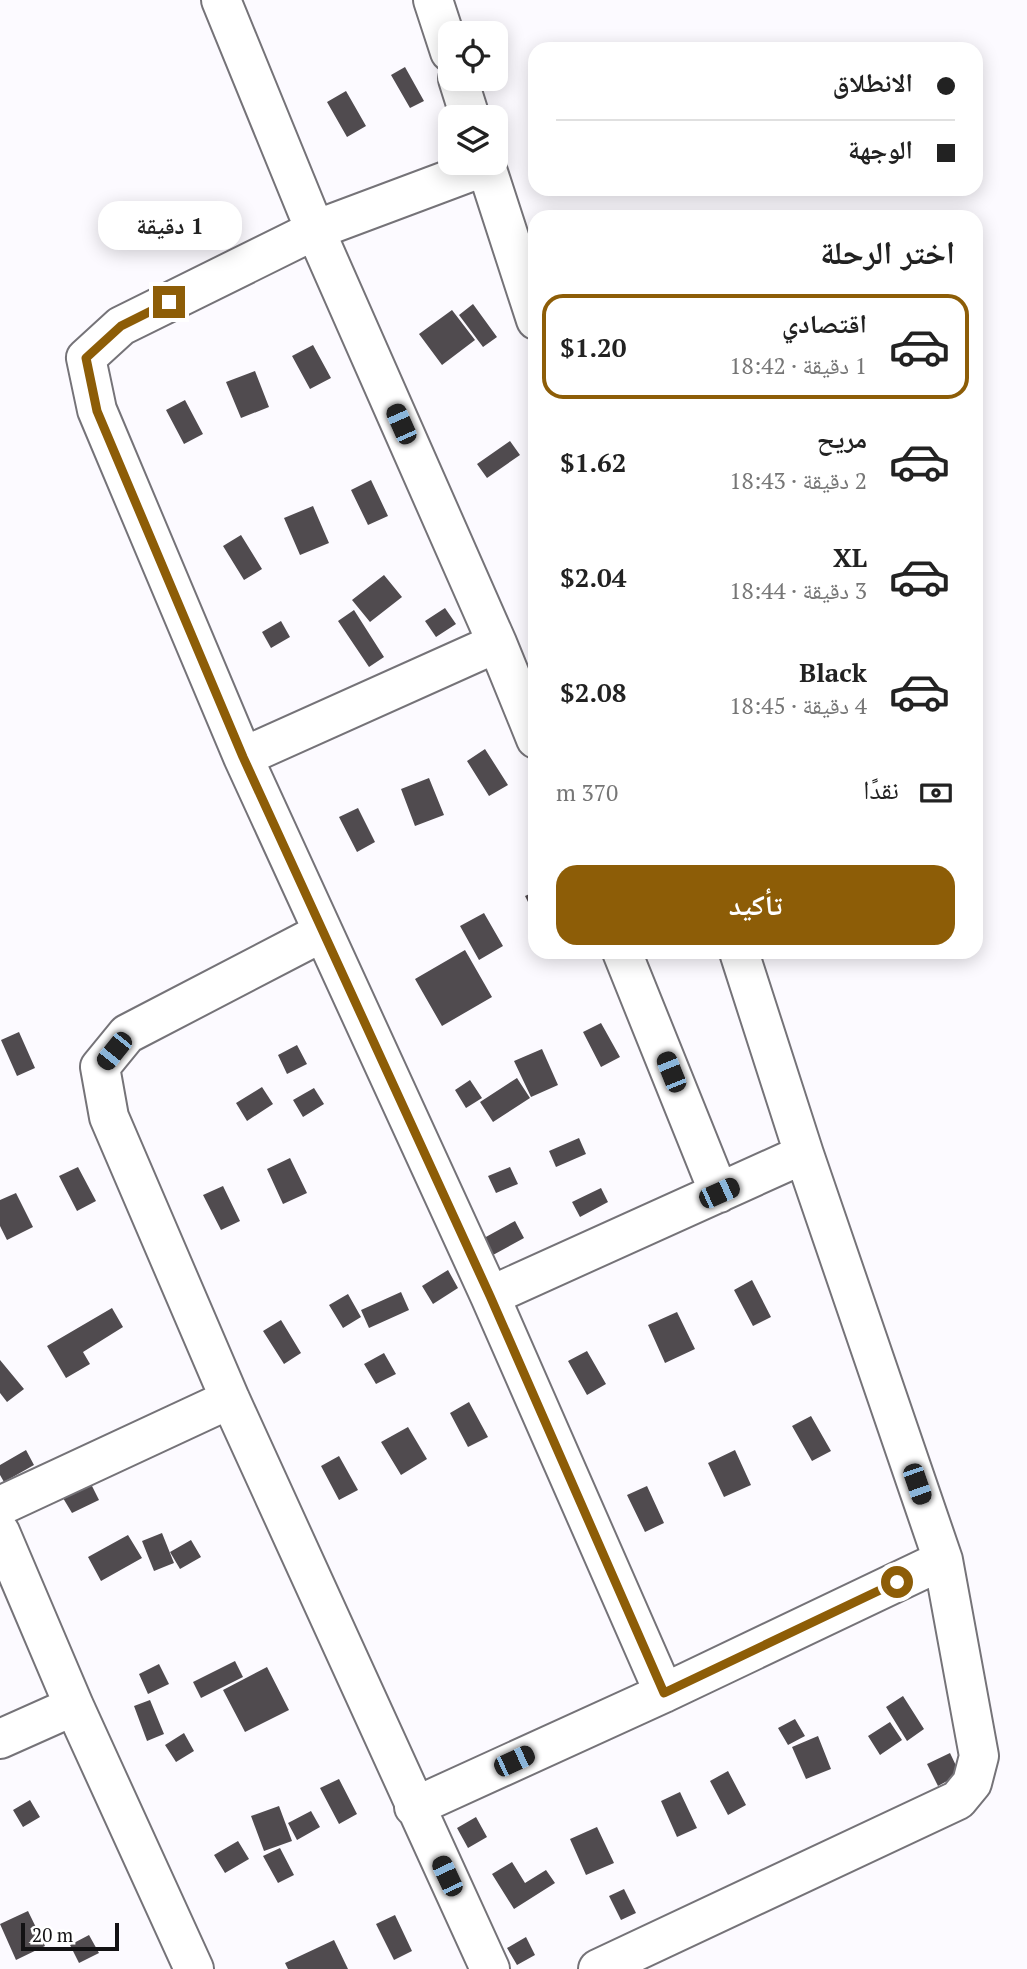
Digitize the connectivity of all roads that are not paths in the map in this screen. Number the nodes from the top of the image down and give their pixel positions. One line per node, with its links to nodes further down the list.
1 (221, 0): 6 (street)
2 (433, 0): 3 (street)
3 (440, 21)
4 (457, 175): 6 (street)
5 (489, 175): 7 (street)
6 (315, 230): 8 (street); 10 (street)
7 (528, 296)
8 (496, 643): 9 (street); 10 (street)
9 (528, 720)
10 (243, 757): 11 (street)
11 (323, 932): 16 (street); 17 (street)
12 (625, 959): 15 (street)
13 (741, 959): 14 (street)
14 (804, 1154): 15 (street); 20 (street)
15 (719, 1193): 16 (street)
16 (490, 1296): 21 (street)
17 (230, 1399): 18 (street); 24 (street)
18 (0, 1506)
19 (0, 1532): 22 (street)
20 (943, 1560): 21 (street); 27 (street)
21 (664, 1693): 24 (street)
22 (75, 1706): 23 (street); 25 (street)
23 (0, 1739)
24 (414, 1807): 26 (street)
25 (194, 1969)
26 (490, 1969)
27 (598, 1969)

